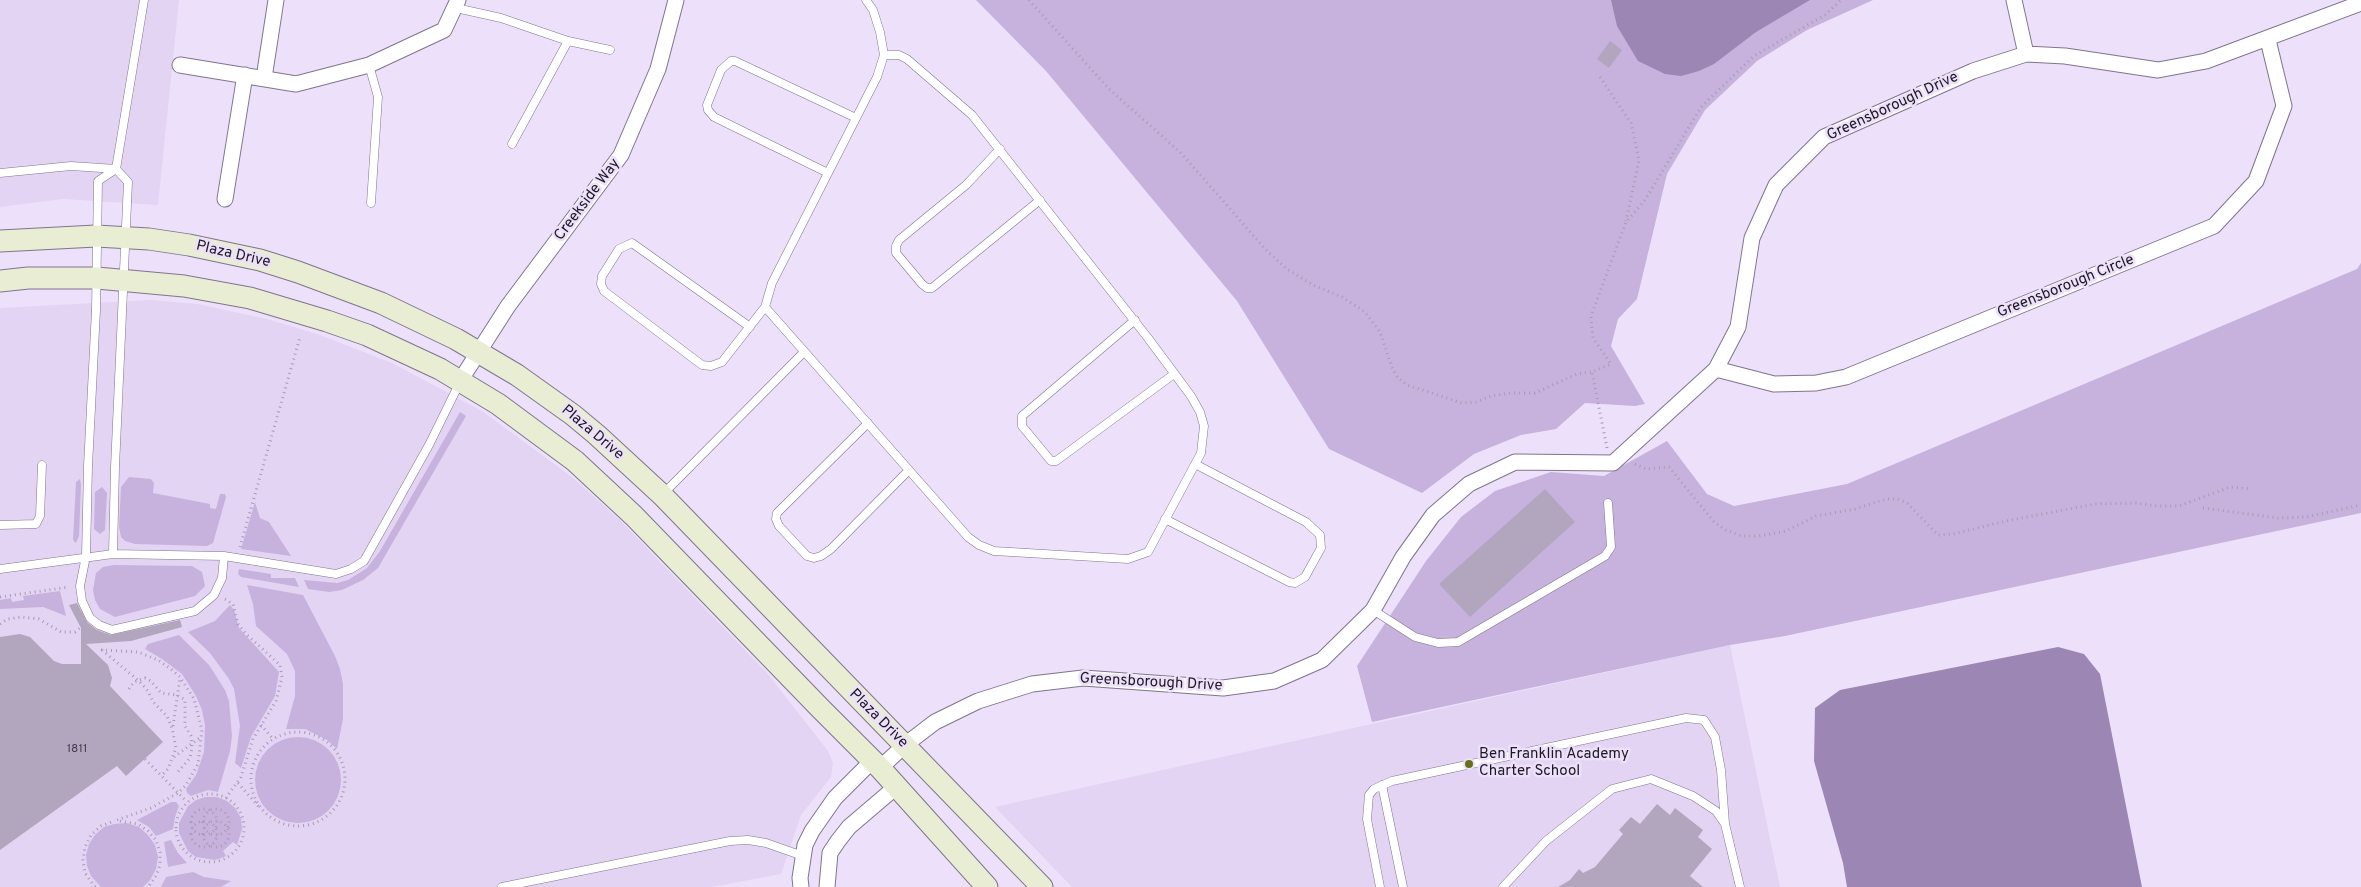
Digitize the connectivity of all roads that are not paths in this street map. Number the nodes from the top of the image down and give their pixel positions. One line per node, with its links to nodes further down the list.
1 (144, 0): 20 (lane)
2 (276, 0): 16 (street)
3 (676, 0): 35 (street, Creekside Way)
4 (866, 0): 12 (lane)
5 (2014, 0): 11 (street)
6 (2361, 3): 8 (street, Greensborough Drive)
7 (457, 4): 9 (lane); 13 (street)
8 (2268, 40): 11 (street, Greensborough Drive); 37 (street, Greensborough Circle)
9 (568, 41): 10 (lane); 18 (lane)
10 (610, 50)
11 (2026, 54): 37 (street, Greensborough Drive)
12 (884, 55): 17 (lane); 19 (lane)
13 (369, 64): 16 (street); 25 (lane)
14 (180, 65): 15 (street)
15 (245, 75): 16 (street); 23 (street)
16 (264, 78)
17 (856, 118): 22 (lane); 22 (lane)
18 (512, 144)
19 (1000, 149): 24 (lane); 24 (lane)
20 (116, 169): 21 (lane); 26 (lane); 27 (lane)
21 (0, 173)
22 (828, 173): 32 (lane)
23 (225, 199)
24 (1040, 200): 33 (lane)
25 (371, 203)
26 (96, 236): 27 (street, Plaza Drive); 28 (street, Plaza Drive); 29 (lane)
27 (126, 237): 30 (lane); 35 (street, Plaza Drive)
28 (0, 241)
29 (97, 278): 30 (street); 31 (street); 49 (lane)
30 (122, 280): 39 (street); 48 (lane)
31 (0, 281)
32 (766, 306): 34 (lane); 36 (lane)
33 (1134, 320): 38 (lane); 38 (lane)
34 (750, 327): 34 (lane)
35 (478, 352): 39 (street, Creekside Way); 44 (street, Plaza Drive)
36 (804, 352): 40 (lane); 44 (lane)
37 (1716, 369): 52 (street, Greensborough Drive)
38 (1174, 374): 42 (lane)
39 (460, 381): 50 (lane); 54 (street)
40 (868, 424): 43 (lane); 43 (lane)
41 (42, 464): 47 (lane)
42 (1195, 464): 46 (lane); 46 (lane)
43 (909, 470): 46 (lane)
44 (662, 495): 53 (street, Plaza Drive)
45 (1608, 503): 52 (lane)
46 (1165, 520)
47 (0, 525)
48 (113, 554): 49 (lane); 50 (lane)
49 (86, 556): 50 (lane); 51 (lane)
50 (224, 556)
51 (0, 569)
52 (1373, 610): 53 (street, Greensborough Drive)
53 (905, 745): 54 (street, Greensborough Drive); 63 (street, Plaza Drive)
54 (876, 764): 56 (street); 58 (street, Greensborough Drive)
55 (1382, 785): 57 (lane); 64 (lane); 65 (lane)
56 (897, 786): 61 (street); 62 (street)
57 (1725, 824): 66 (lane); 67 (lane)
58 (804, 856): 59 (lane); 60 (street, Greensborough Drive)
59 (502, 887)
60 (801, 887)
61 (827, 887)
62 (987, 887)
63 (1042, 887)
64 (1380, 887)
65 (1403, 887)
66 (1503, 887)
67 (1740, 887)

